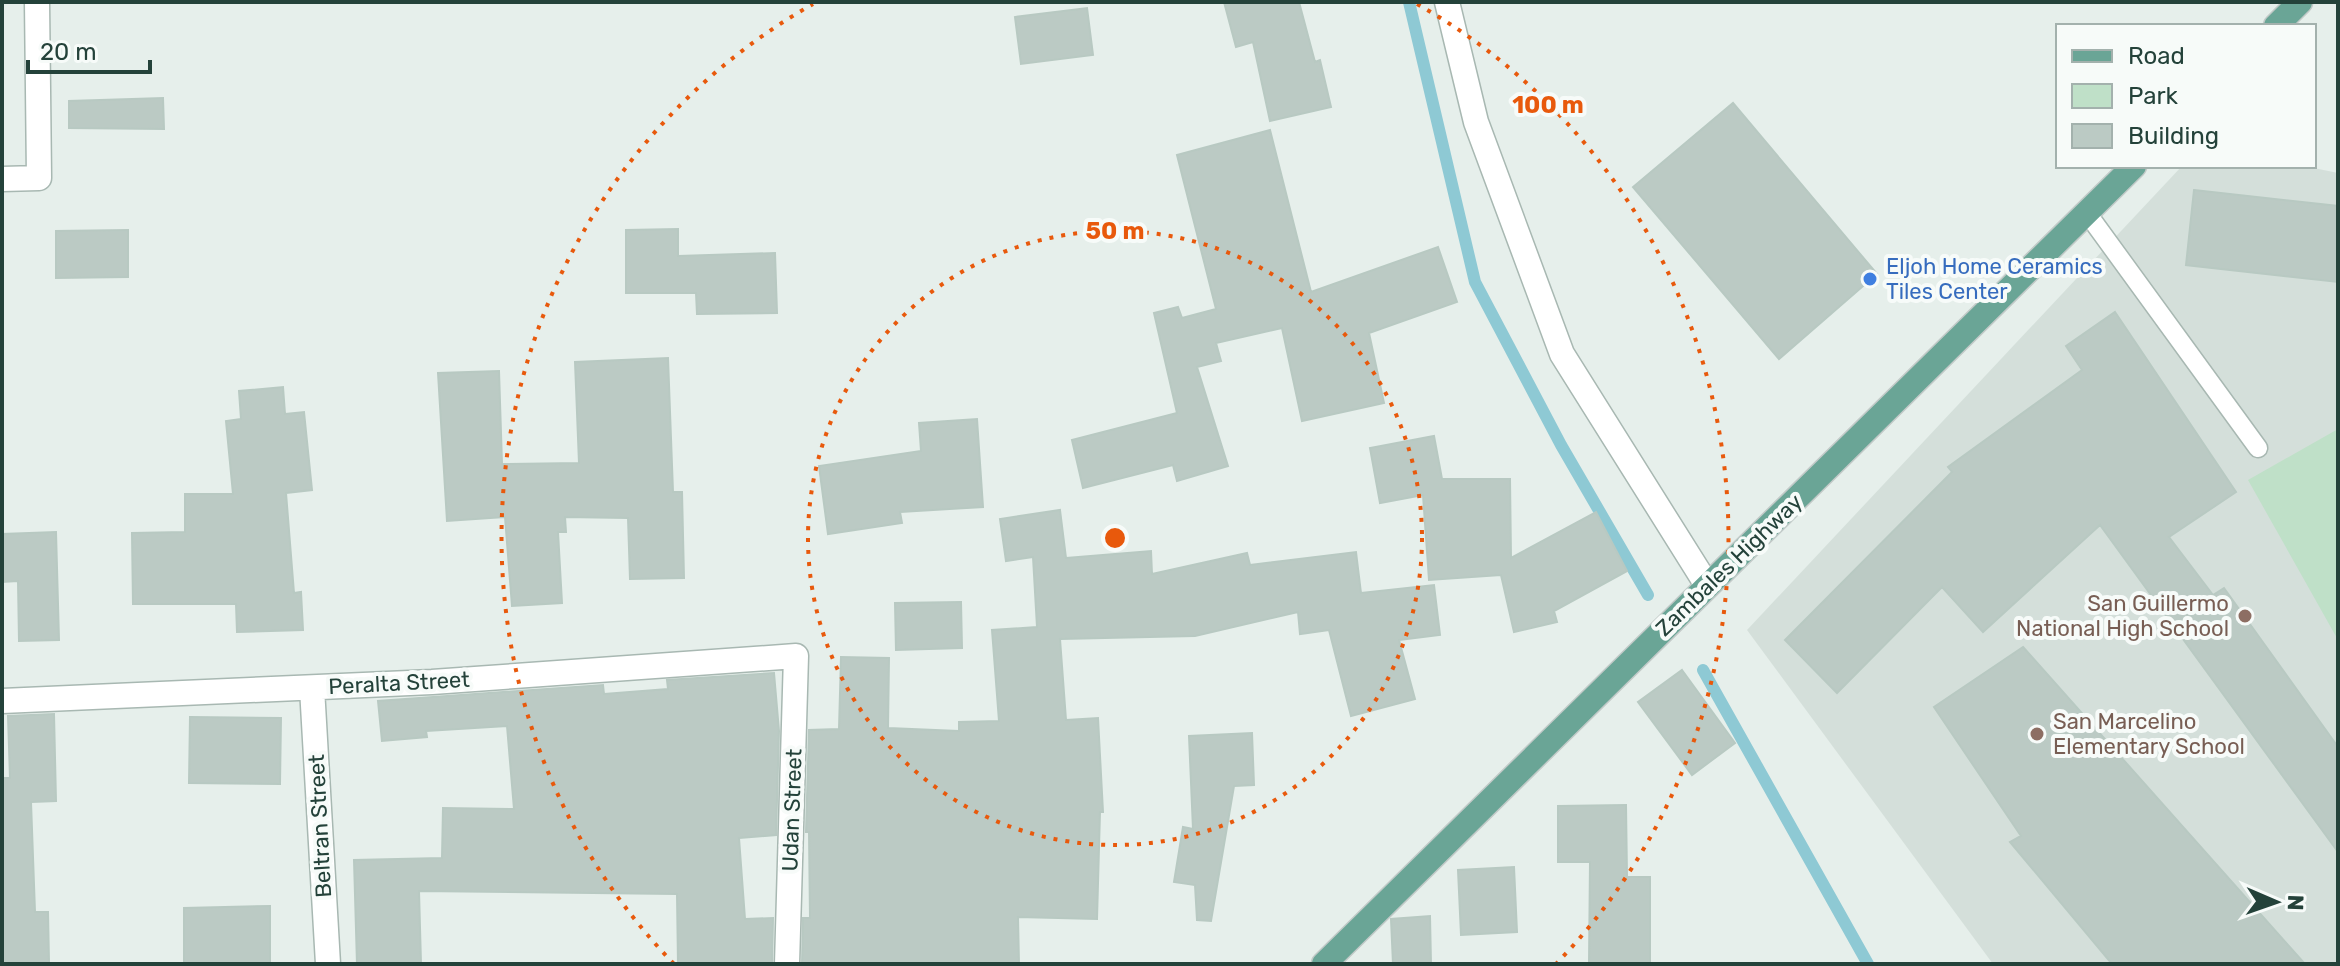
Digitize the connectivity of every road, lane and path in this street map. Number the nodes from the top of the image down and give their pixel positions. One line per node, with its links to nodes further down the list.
1 (37, 2): 6 (street)
2 (1447, 2): 9 (street)
3 (2300, 2): 4 (main road)
4 (2278, 24)
5 (2132, 168): 7 (main road, Zambales Highway)
6 (2, 179)
7 (2087, 213): 8 (lane); 9 (main road, Zambales Highway)
8 (2258, 448)
9 (1707, 585): 15 (main road, Zambales Highway)
10 (796, 656): 11 (street, Peralta Street); 14 (street, Udan Street)
11 (312, 688): 12 (street, Peralta Street); 13 (street, Beltran Street)
12 (2, 701)
13 (328, 964)
14 (787, 964)
15 (1324, 964)

